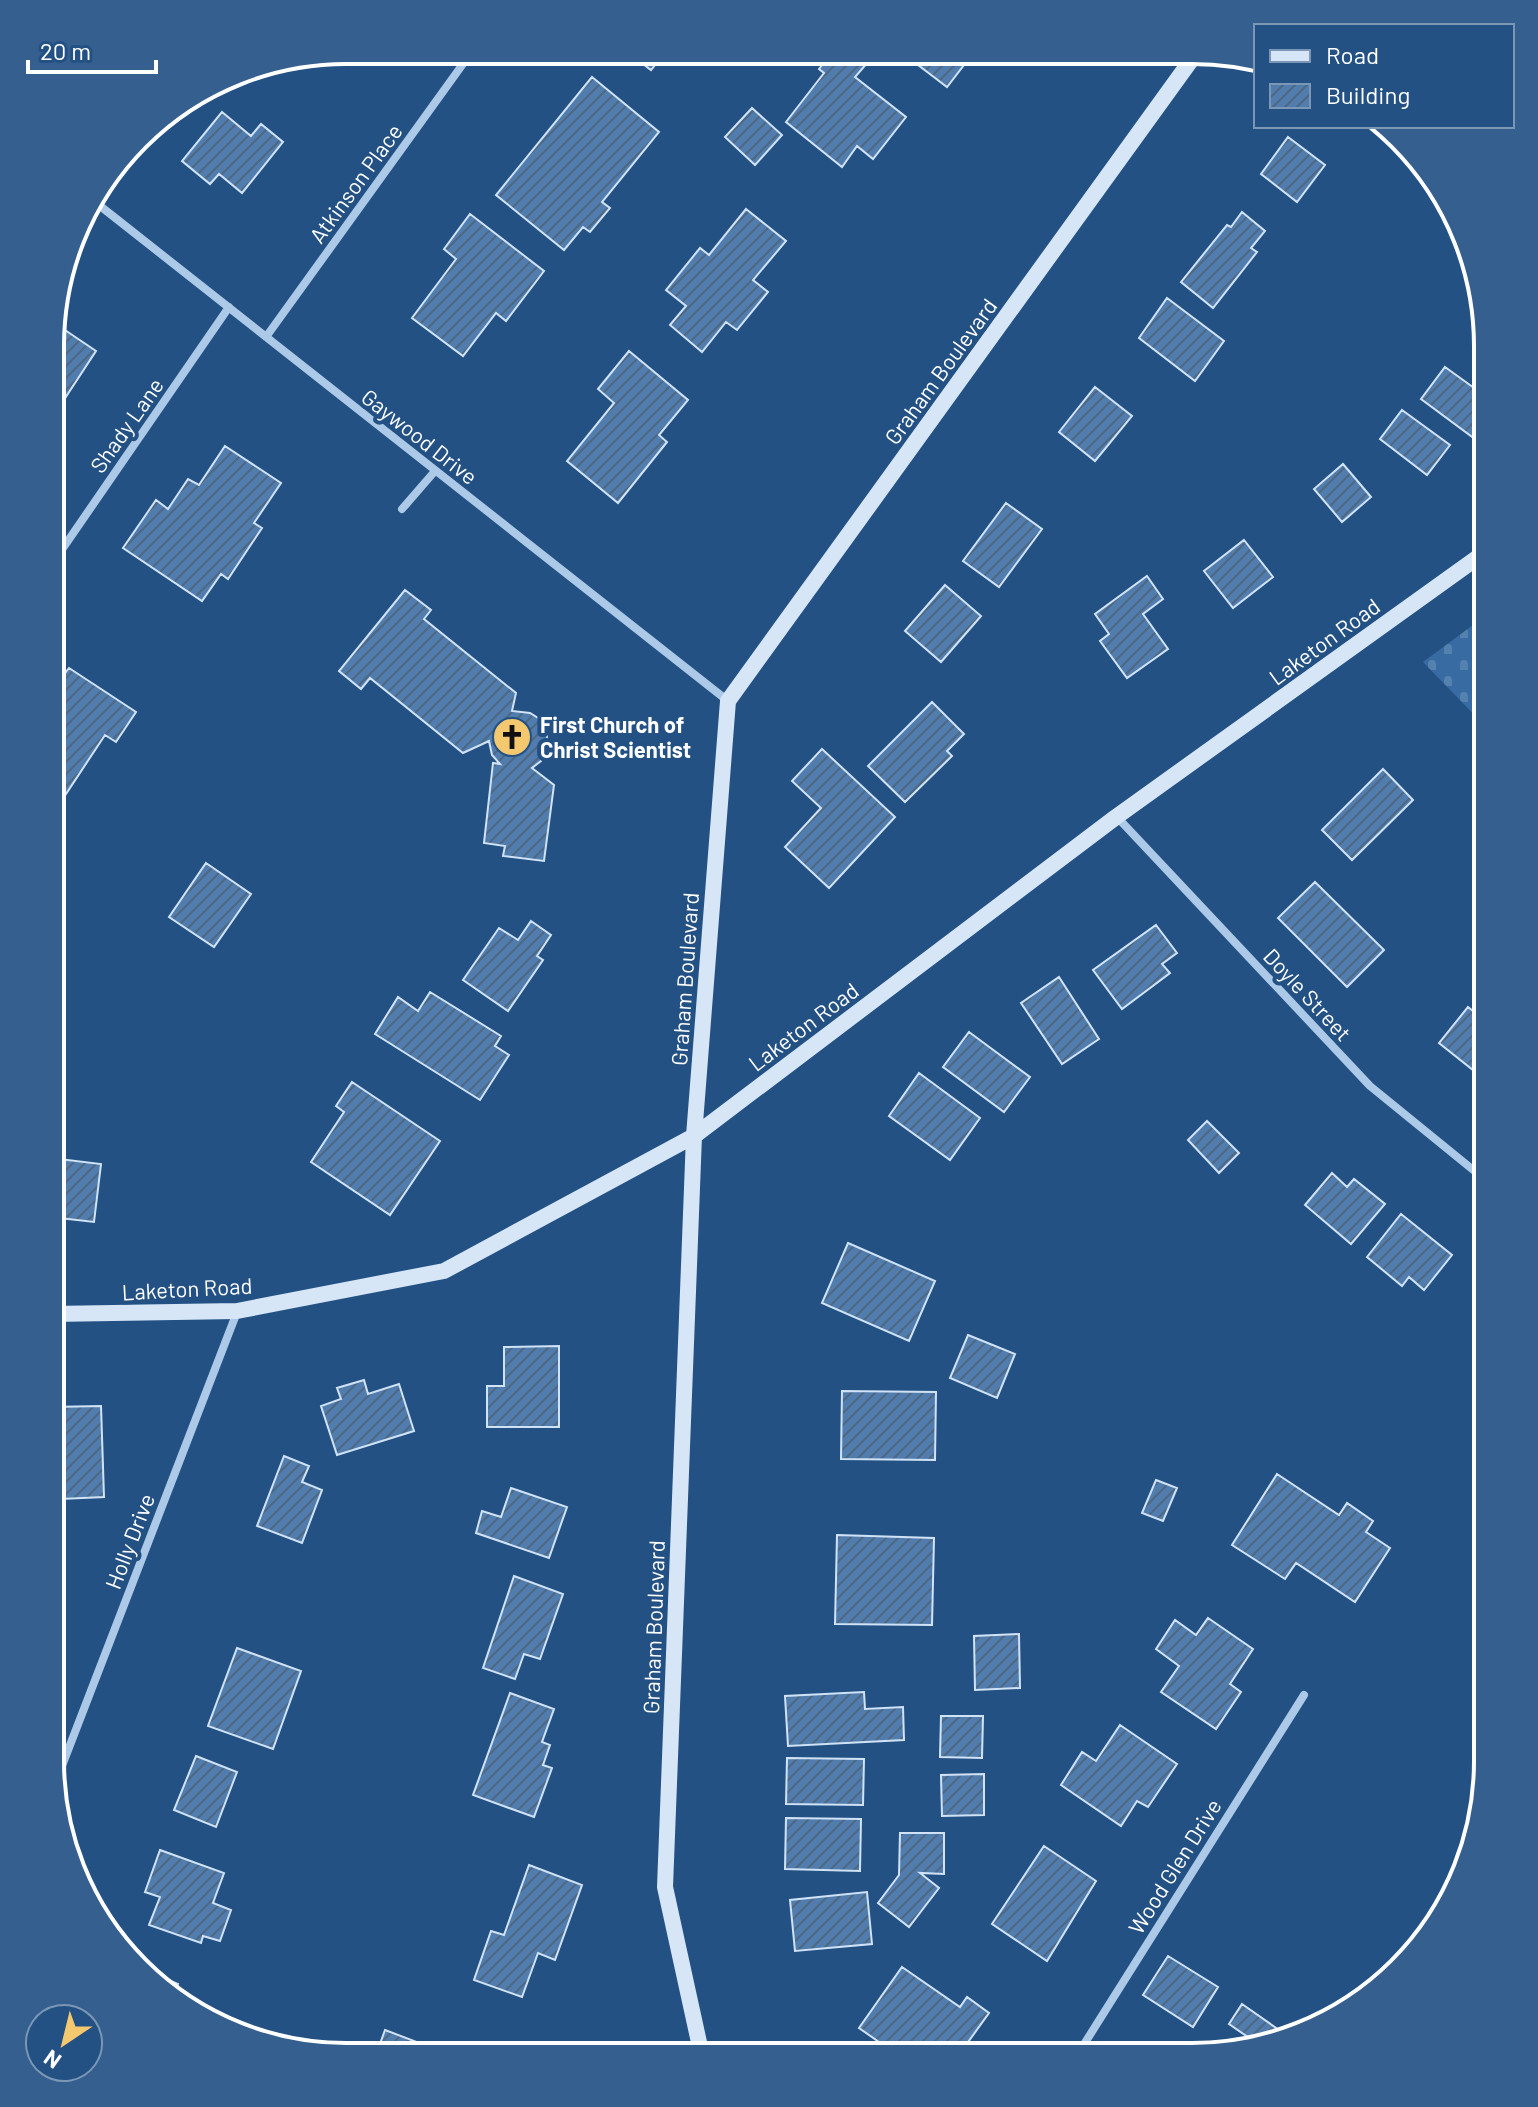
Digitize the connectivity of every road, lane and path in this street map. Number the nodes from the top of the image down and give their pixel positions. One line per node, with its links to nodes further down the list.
1 (1188, 64): 10 (street, Graham Boulevard)
2 (462, 65): 5 (street, Atkinson Place)
3 (101, 207): 4 (street, Gaywood Drive)
4 (229, 307): 5 (street, Gaywood Drive); 8 (street, Shady Lane)
5 (266, 337): 6 (street, Gaywood Drive)
6 (435, 471): 7 (street); 10 (street, Gaywood Drive)
7 (402, 509)
8 (64, 547)
9 (1474, 560): 11 (street, Laketon Road)
10 (728, 701): 12 (street, Graham Boulevard)
11 (1116, 817): 12 (street, Laketon Road); 13 (street, Doyle Street)
12 (694, 1136): 14 (street, Laketon Road); 18 (street, Graham Boulevard)
13 (1473, 1170)
14 (237, 1311): 15 (street, Laketon Road); 17 (street, Holly Drive)
15 (64, 1314)
16 (1304, 1695): 19 (street, Wood Glen Drive)
17 (64, 1761)
18 (698, 2043)
19 (1085, 2043)

